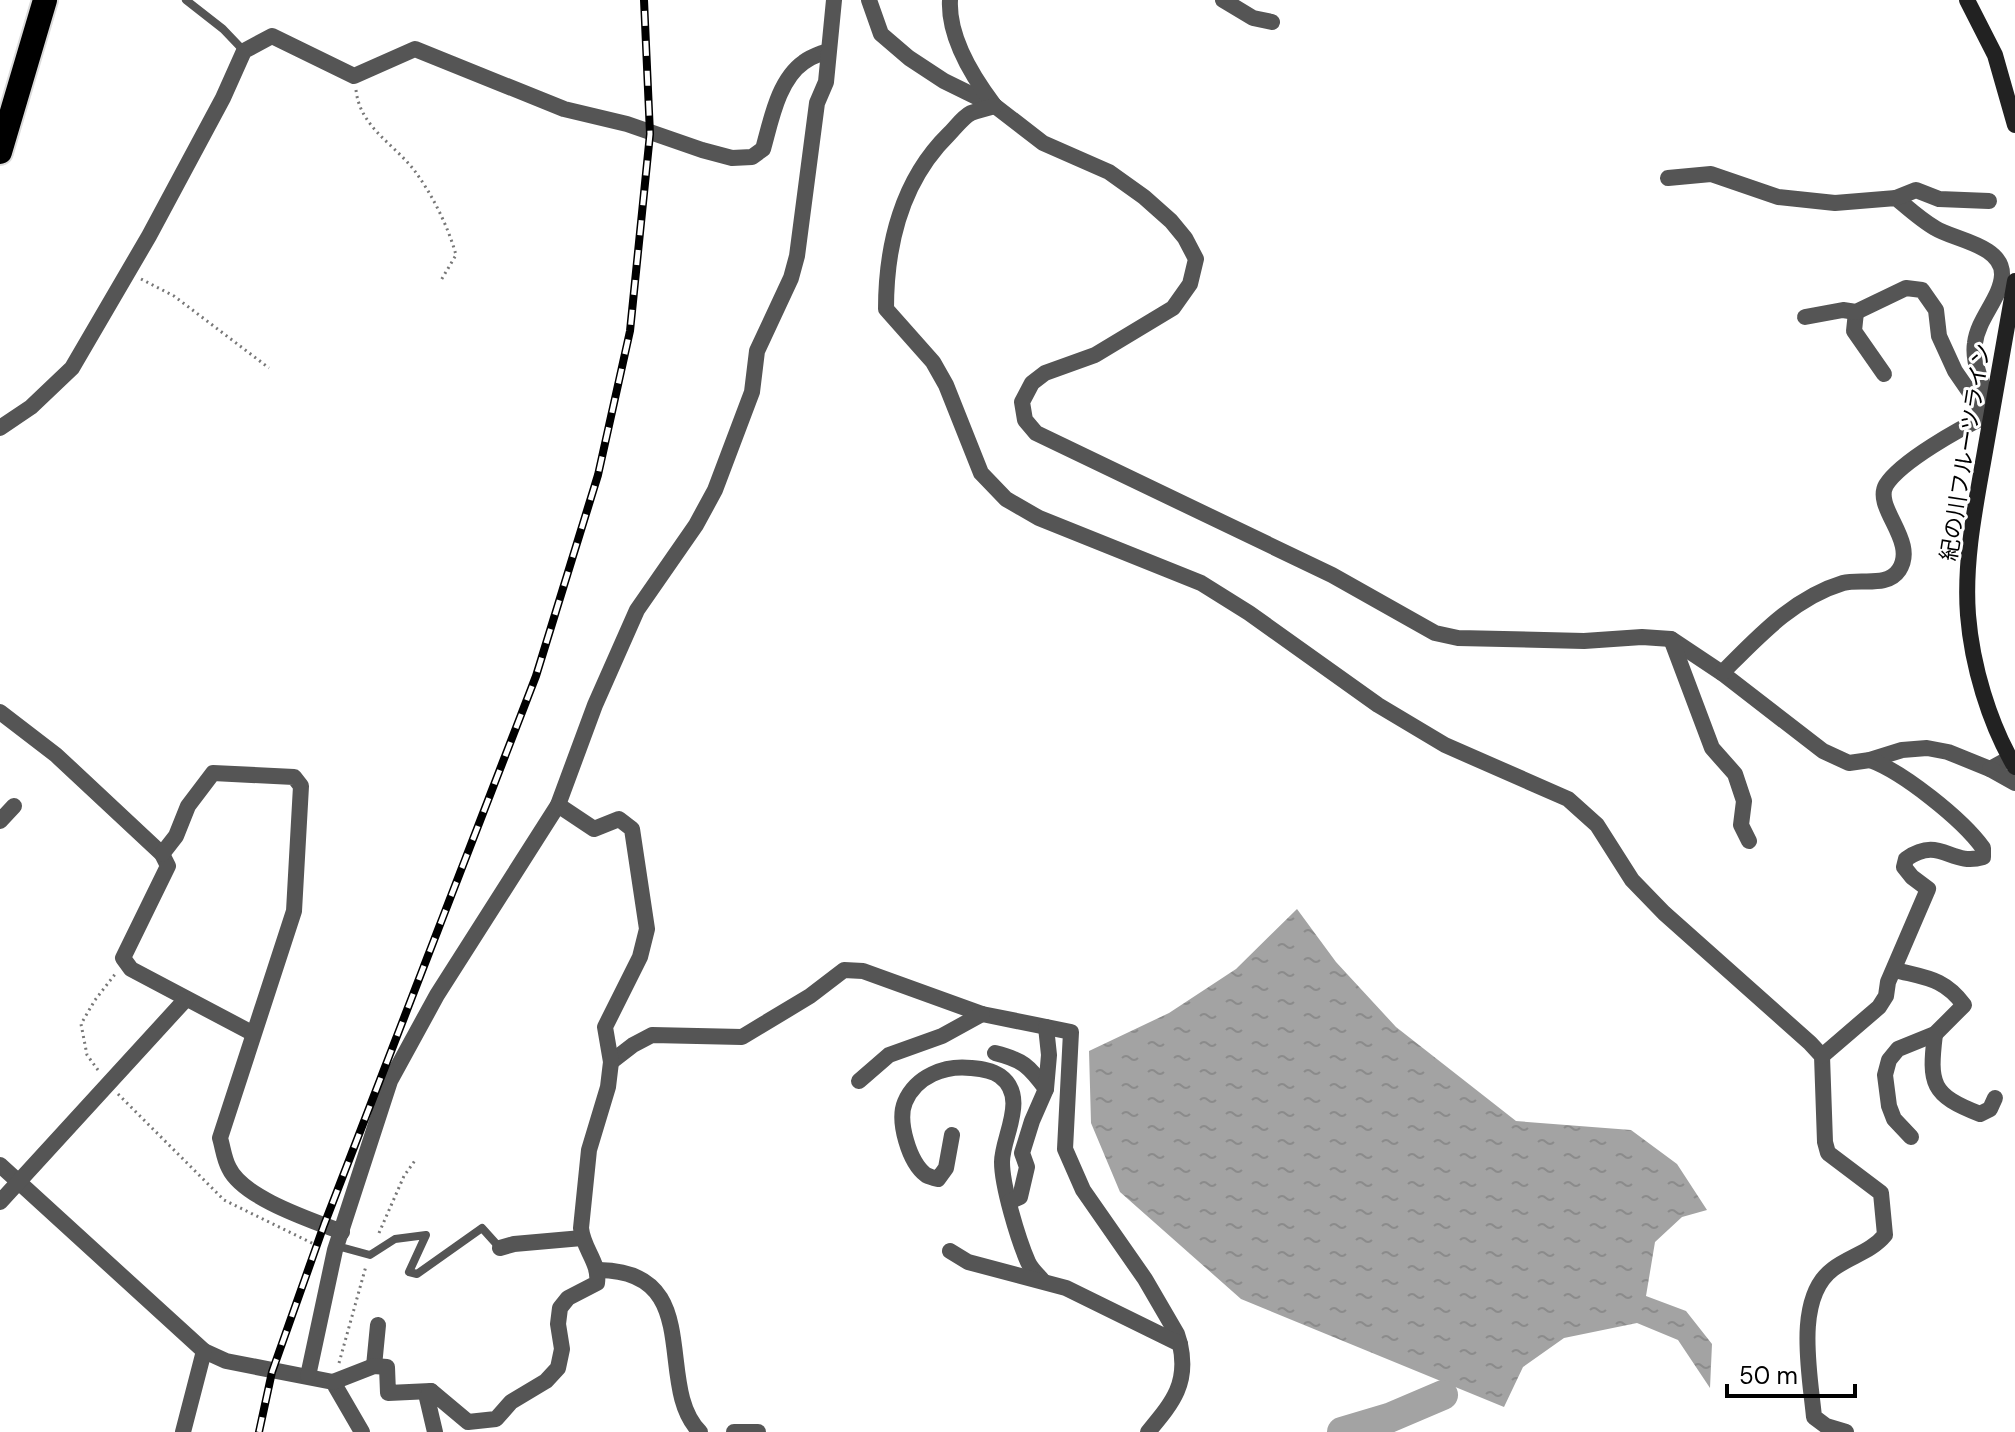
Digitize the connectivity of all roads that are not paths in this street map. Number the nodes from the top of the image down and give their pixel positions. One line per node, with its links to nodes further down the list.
1 (45, 0): 13 (highway)
2 (186, 0): 9 (lane)
3 (834, 0): 10 (street)
4 (869, 0): 11 (street)
5 (950, 0): 11 (street)
6 (1223, 0): 8 (street)
7 (1967, 0): 12 (street)
8 (1272, 22)
9 (244, 51): 10 (street); 22 (street)
10 (827, 51): 30 (street)
11 (995, 106): 23 (street); 42 (street)
12 (2015, 125)
13 (0, 152)
14 (1668, 178): 15 (street)
15 (1896, 198): 16 (street); 21 (street)
16 (1989, 201)
17 (2015, 281): 27 (street, 紀の川フルーツライン)
18 (1856, 312): 19 (street); 20 (street); 21 (street)
19 (1805, 317)
20 (1884, 374)
21 (1986, 416): 24 (street)
22 (0, 428)
23 (1671, 639): 24 (street); 33 (street)
24 (1722, 673): 26 (street)
25 (0, 712): 34 (street)
26 (1870, 760): 28 (street); 35 (street)
27 (2012, 762): 28 (street)
28 (1990, 769): 29 (street)
29 (2015, 783)
30 (558, 805): 43 (street); 54 (street)
31 (14, 806): 32 (street)
32 (0, 821)
33 (1749, 841)
34 (162, 854): 36 (street); 39 (street)
35 (1895, 970): 40 (street); 42 (street)
36 (186, 999): 39 (street); 50 (street)
37 (982, 1014): 38 (street); 43 (street); 44 (street)
38 (1046, 1027): 45 (street); 60 (street)
39 (252, 1033): 54 (street)
40 (1935, 1034): 46 (street); 48 (street)
41 (995, 1053): 45 (street)
42 (1822, 1056): 73 (street)
43 (611, 1062): 53 (street)
44 (859, 1081)
45 (1046, 1089): 52 (street)
46 (1995, 1098)
47 (952, 1135): 52 (street)
48 (1911, 1137)
49 (0, 1165): 50 (street)
50 (18, 1183): 51 (street); 61 (street)
51 (0, 1202)
52 (1009, 1202): 58 (street)
53 (582, 1238): 55 (street); 57 (street)
54 (339, 1239): 55 (lane); 63 (street)
55 (500, 1248)
56 (950, 1251): 58 (street)
57 (599, 1270): 65 (street); 69 (street)
58 (1043, 1281): 60 (street)
59 (378, 1325): 62 (street)
60 (1180, 1344): 72 (street)
61 (204, 1351): 63 (street); 66 (street)
62 (374, 1366): 64 (street); 65 (street)
63 (308, 1376): 64 (street)
64 (333, 1382): 67 (street)
65 (431, 1391): 68 (street)
66 (183, 1432)
67 (362, 1432)
68 (435, 1432)
69 (700, 1432)
70 (734, 1432): 71 (street)
71 (758, 1432)
72 (1148, 1432)
73 (1846, 1432)

